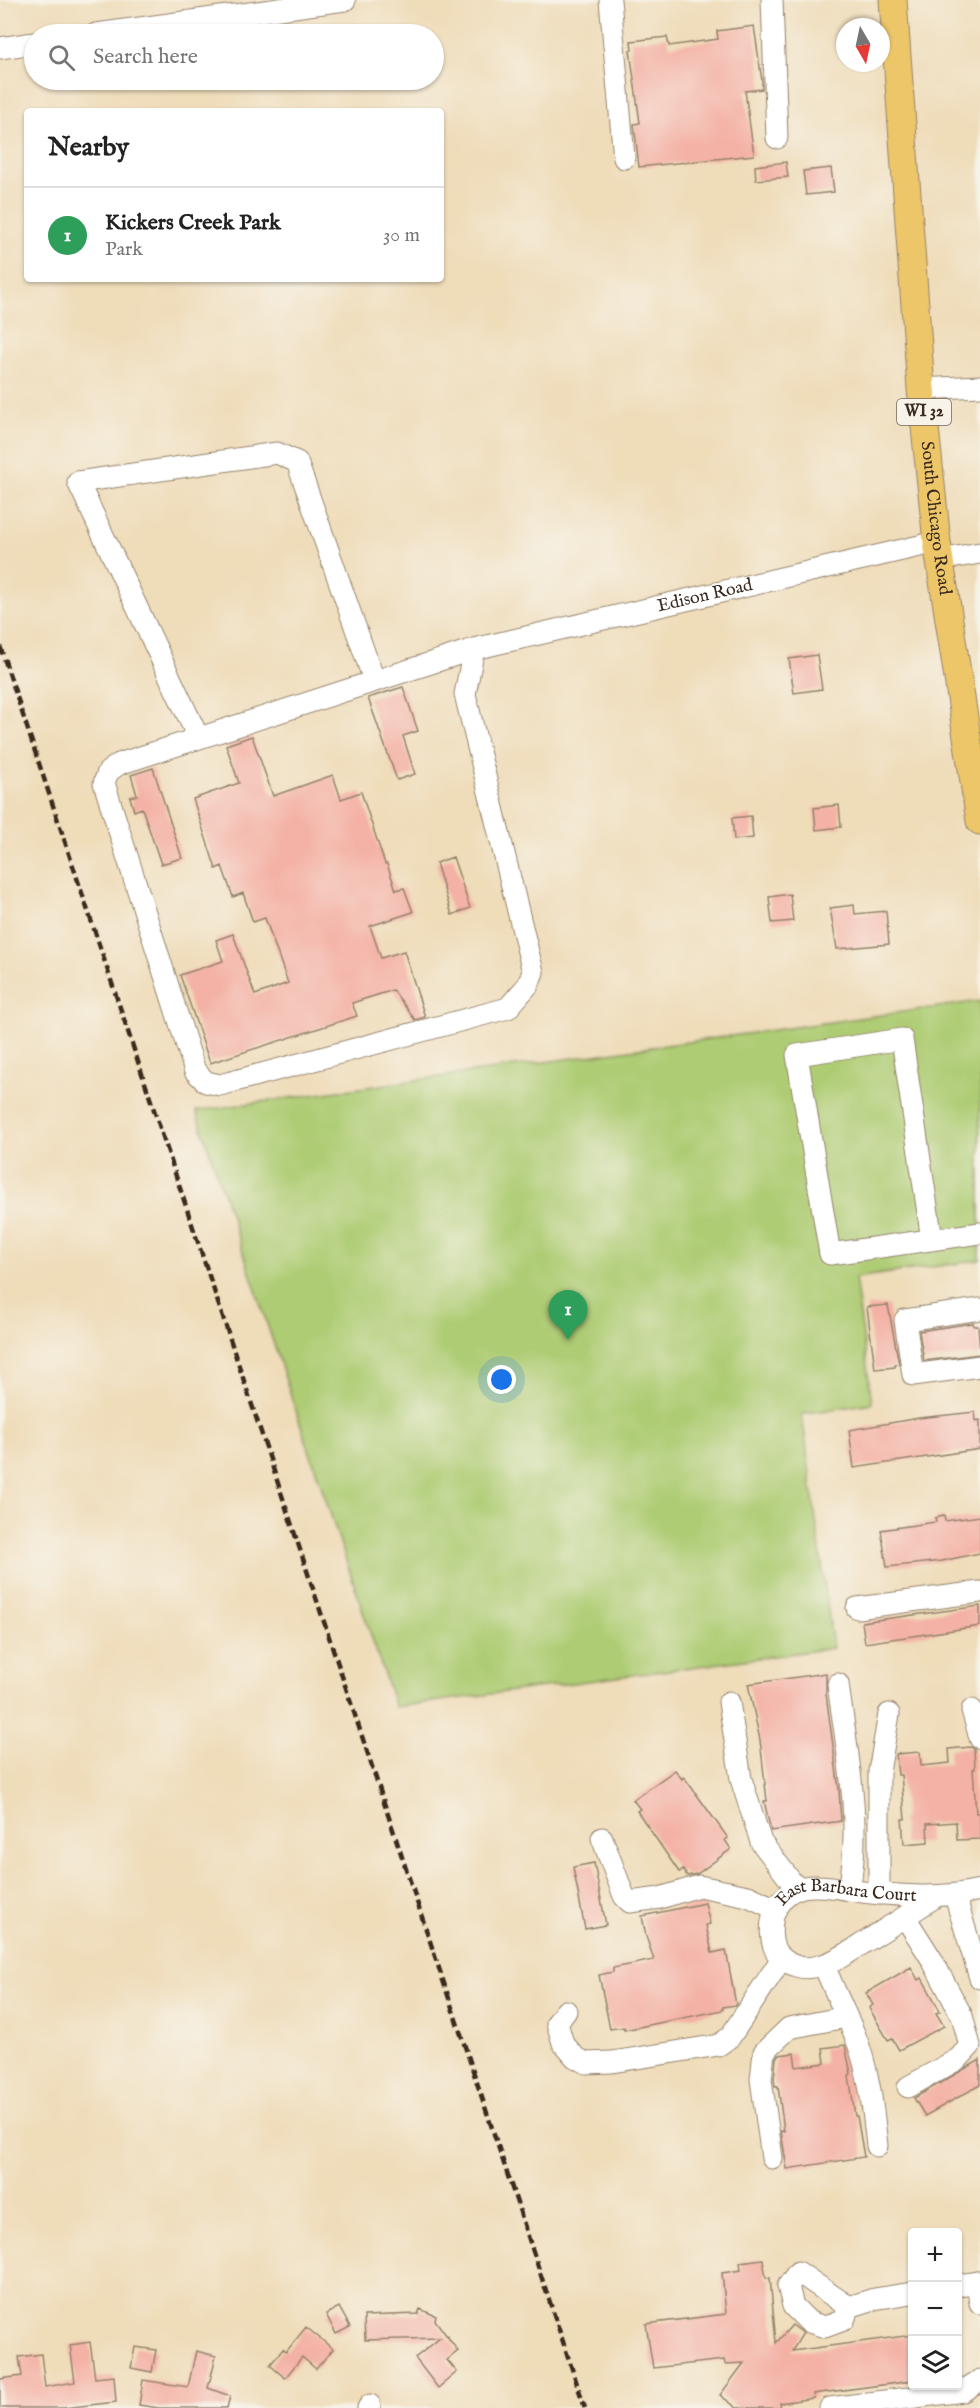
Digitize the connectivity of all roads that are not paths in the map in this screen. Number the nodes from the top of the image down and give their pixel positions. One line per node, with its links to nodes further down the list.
1 (345, 0): 5 (street)
2 (610, 0): 10 (street)
3 (772, 0): 9 (street)
4 (893, 0): 12 (main road, South Chicago Road / WI 32)
5 (318, 2): 6 (street)
6 (165, 24)
7 (24, 44): 8 (street)
8 (0, 48)
9 (777, 138)
10 (624, 158)
11 (980, 386): 12 (street)
12 (921, 389): 13 (main road, South Chicago Road / WI 32)
13 (938, 551): 14 (street, Edison Road); 15 (street, Edison Road); 18 (main road, South Chicago Road / WI 32)
14 (980, 553)
15 (474, 649): 16 (street, Edison Road); 17 (street, Edison Road)
16 (374, 681): 17 (street, Edison Road); 17 (street)
17 (198, 737)
18 (980, 821)
19 (980, 1233): 20 (street)
20 (932, 1240): 20 (street)
21 (980, 1309): 22 (street)
22 (980, 1366)
23 (980, 1592): 24 (street)
24 (857, 1608)
25 (838, 1684): 32 (street)
26 (729, 1702): 31 (street)
27 (972, 1710): 29 (street)
28 (889, 1714): 34 (street)
29 (980, 1738)
30 (602, 1839): 36 (street)
31 (797, 1889): 32 (street, East Barbara Court); 36 (street, East Barbara Court)
32 (849, 1890): 34 (street, East Barbara Court)
33 (980, 1890): 35 (street, East Barbara Court)
34 (879, 1894): 35 (street, East Barbara Court)
35 (945, 1896): 37 (street, East Barbara Court); 40 (street)
36 (776, 1909): 38 (street, East Barbara Court)
37 (905, 1917): 39 (street, East Barbara Court); 43 (street)
38 (782, 1958): 39 (street, East Barbara Court); 41 (street)
39 (824, 1965): 42 (street)
40 (980, 1978)
41 (566, 2011)
42 (846, 2017): 44 (street); 45 (street)
43 (908, 2087)
44 (877, 2146)
45 (772, 2158)
46 (908, 2294): 47 (street)
47 (849, 2307)
48 (980, 2380): 49 (street)
49 (830, 2408)

